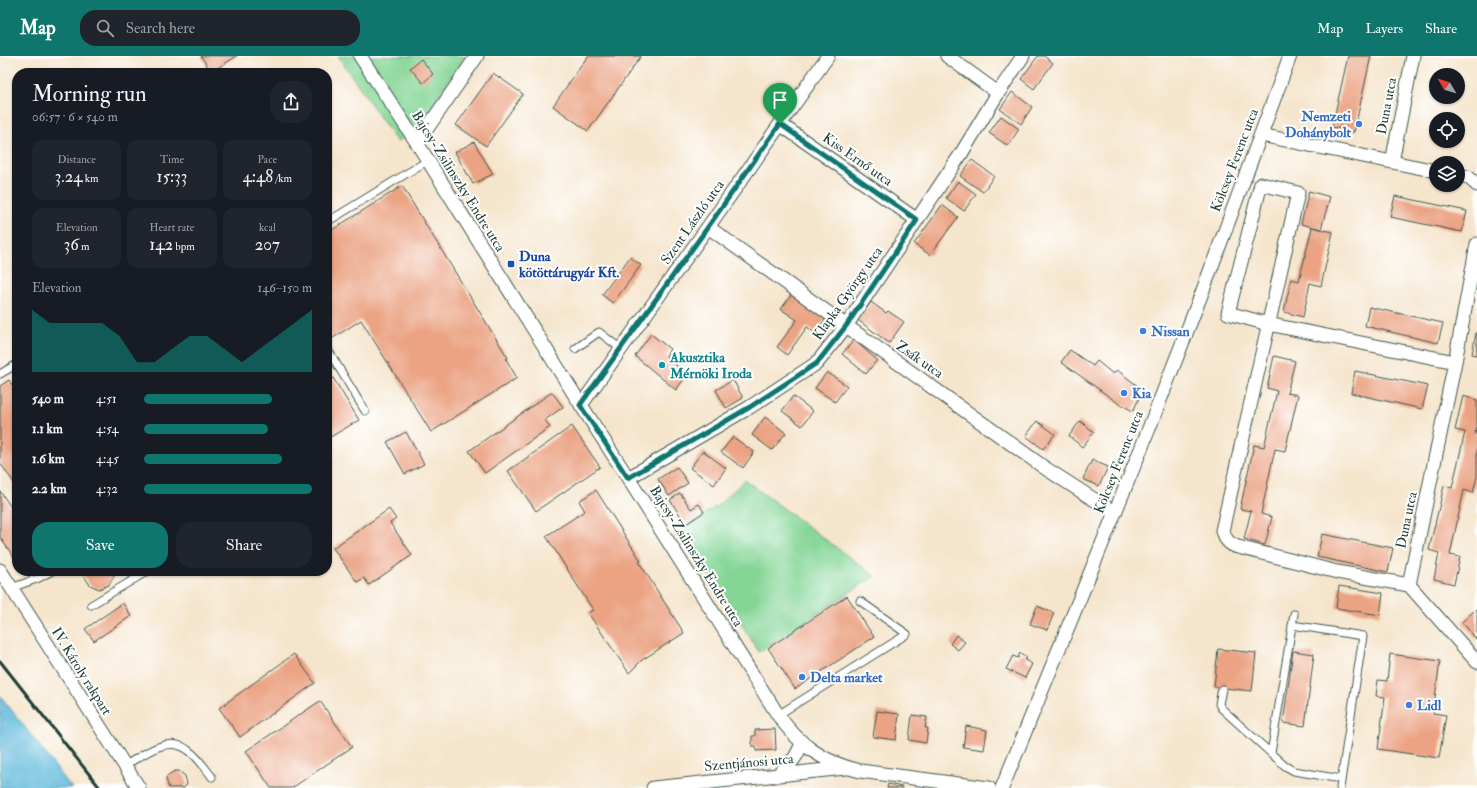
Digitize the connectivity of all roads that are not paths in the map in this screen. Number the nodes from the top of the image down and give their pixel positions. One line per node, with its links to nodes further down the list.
1 (360, 56): 11 (street, Bajcsy-Zsilinszky Endre utca)
2 (477, 56): 11 (street)
3 (828, 56): 9 (street, Szent László utca)
4 (946, 56): 8 (street)
5 (1023, 56): 8 (street, Klapka György utca)
6 (1290, 56): 10 (street, Kölcsey Ferenc utca)
7 (1413, 56): 13 (street, Duna utca)
8 (998, 93): 18 (street, Klapka György utca)
9 (780, 124): 18 (street, Kiss Ernő utca); 19 (street, Szent László utca)
10 (1261, 135): 13 (street); 32 (street, Kölcsey Ferenc utca)
11 (417, 143): 12 (street, Bajcsy-Zsilinszky Endre utca)
12 (427, 161): 17 (lane); 29 (street, Bajcsy-Zsilinszky Endre utca)
13 (1392, 162): 14 (street)
14 (1429, 170)
15 (1465, 176): 16 (street)
16 (1477, 185)
17 (332, 219)
18 (917, 220): 22 (street, Klapka György utca)
19 (708, 227): 22 (street, Zsák utca); 24 (street, Szent László utca)
20 (1477, 244): 26 (street, Duna utca)
21 (1268, 324): 21 (street); 26 (street); 36 (street)
22 (846, 326): 31 (street, Klapka György utca); 32 (street, Zsák utca)
23 (575, 349): 24 (lane)
24 (621, 349): 29 (street, Szent László utca)
25 (332, 356): 30 (lane)
26 (1455, 362): 36 (street, Duna utca)
27 (12, 367): 28 (lane)
28 (0, 374)
29 (580, 405): 31 (street, Bajcsy-Zsilinszky Endre utca)
30 (365, 411)
31 (628, 478): 44 (street, Bajcsy-Zsilinszky Endre utca)
32 (1115, 513): 55 (street, Kölcsey Ferenc utca)
33 (0, 570): 37 (street, IV. Károly rakpart)
34 (43, 576): 37 (lane)
35 (140, 576): 39 (lane)
36 (1409, 585): 42 (street)
37 (11, 588): 47 (street, IV. Károly rakpart)
38 (860, 601): 44 (lane)
39 (91, 605)
40 (1294, 614): 41 (lane)
41 (1292, 625): 46 (lane); 51 (lane)
42 (1477, 662)
43 (1222, 689): 46 (lane)
44 (778, 715): 45 (street, Bajcsy-Zsilinszky Endre utca)
45 (802, 743): 48 (street, Bajcsy-Zsilinszky Endre utca); 49 (street)
46 (1271, 753): 51 (lane)
47 (124, 766): 50 (lane); 52 (street, IV. Károly rakpart)
48 (847, 768): 49 (street, Szentjánosi utca); 54 (street, Bajcsy-Zsilinszky Endre utca)
49 (776, 776): 53 (street, Szentjánosi utca)
50 (212, 778)
51 (1341, 779): 56 (lane)
52 (139, 788)
53 (653, 788)
54 (989, 788)
55 (1002, 788)
56 (1340, 788)

